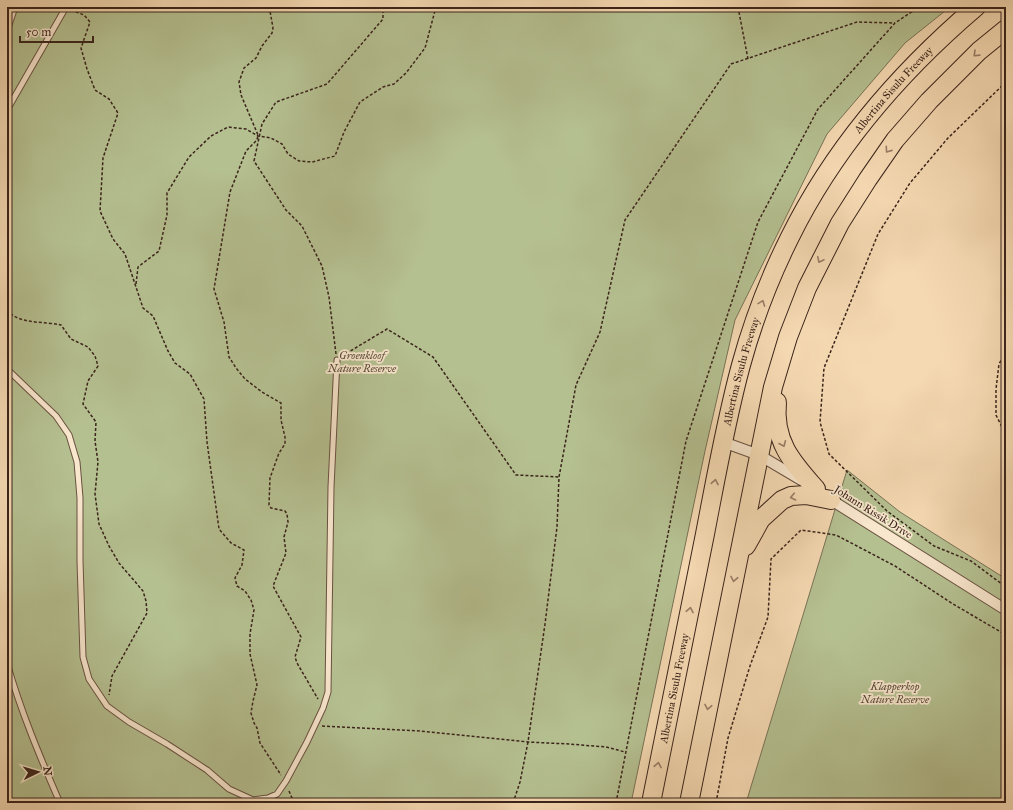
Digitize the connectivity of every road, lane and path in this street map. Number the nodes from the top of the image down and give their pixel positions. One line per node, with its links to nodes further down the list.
1 (15, 7): 12 (lane)
2 (272, 7): 16 (path)
3 (382, 7): 16 (path)
4 (436, 7): 16 (path)
5 (738, 7): 13 (path)
6 (912, 7): 10 (path)
7 (919, 7): 10 (path)
8 (976, 7): 24 (highway, Albertina Sisulu Freeway, one-way to 8)
9 (66, 8): 15 (lane); 17 (path)
10 (909, 14): 13 (path)
11 (1006, 29): 19 (highway, one-way to 19)
12 (7, 32)
13 (748, 59): 26 (path)
14 (1006, 82): 30 (path)
15 (7, 110)
16 (259, 137): 17 (path); 21 (path); 37 (path)
17 (135, 286): 41 (path)
18 (7, 310): 36 (path)
19 (788, 337): 25 (highway); 27 (highway, one-way to 27)
20 (1006, 352): 23 (path)
21 (337, 360): 26 (path); 37 (lane)
22 (7, 369): 36 (lane)
23 (1006, 435)
24 (723, 442): 25 (street, Johann Rissik Drive); 45 (highway, Albertina Sisulu Freeway, one-way to 24)
25 (759, 455): 27 (street, Johann Rissik Drive); 29 (highway)
26 (559, 477): 39 (path)
27 (816, 489): 28 (street, Johann Rissik Drive)
28 (831, 500): 29 (highway, one-way to 29); 31 (street, Johann Rissik Drive)
29 (738, 560): 46 (highway, one-way to 46)
30 (1006, 587)
31 (1006, 610)
32 (1006, 630): 33 (path)
33 (1003, 633): 34 (path); 47 (path)
34 (1006, 635)
35 (7, 664): 42 (lane)
36 (107, 706): 41 (lane)
37 (323, 708): 38 (lane)
38 (314, 725): 39 (path); 41 (lane)
39 (528, 742): 40 (path); 44 (path)
40 (625, 752)
41 (286, 781): 43 (path)
42 (60, 803)
43 (294, 803)
44 (513, 803)
45 (651, 803)
46 (689, 803)
47 (716, 803)

